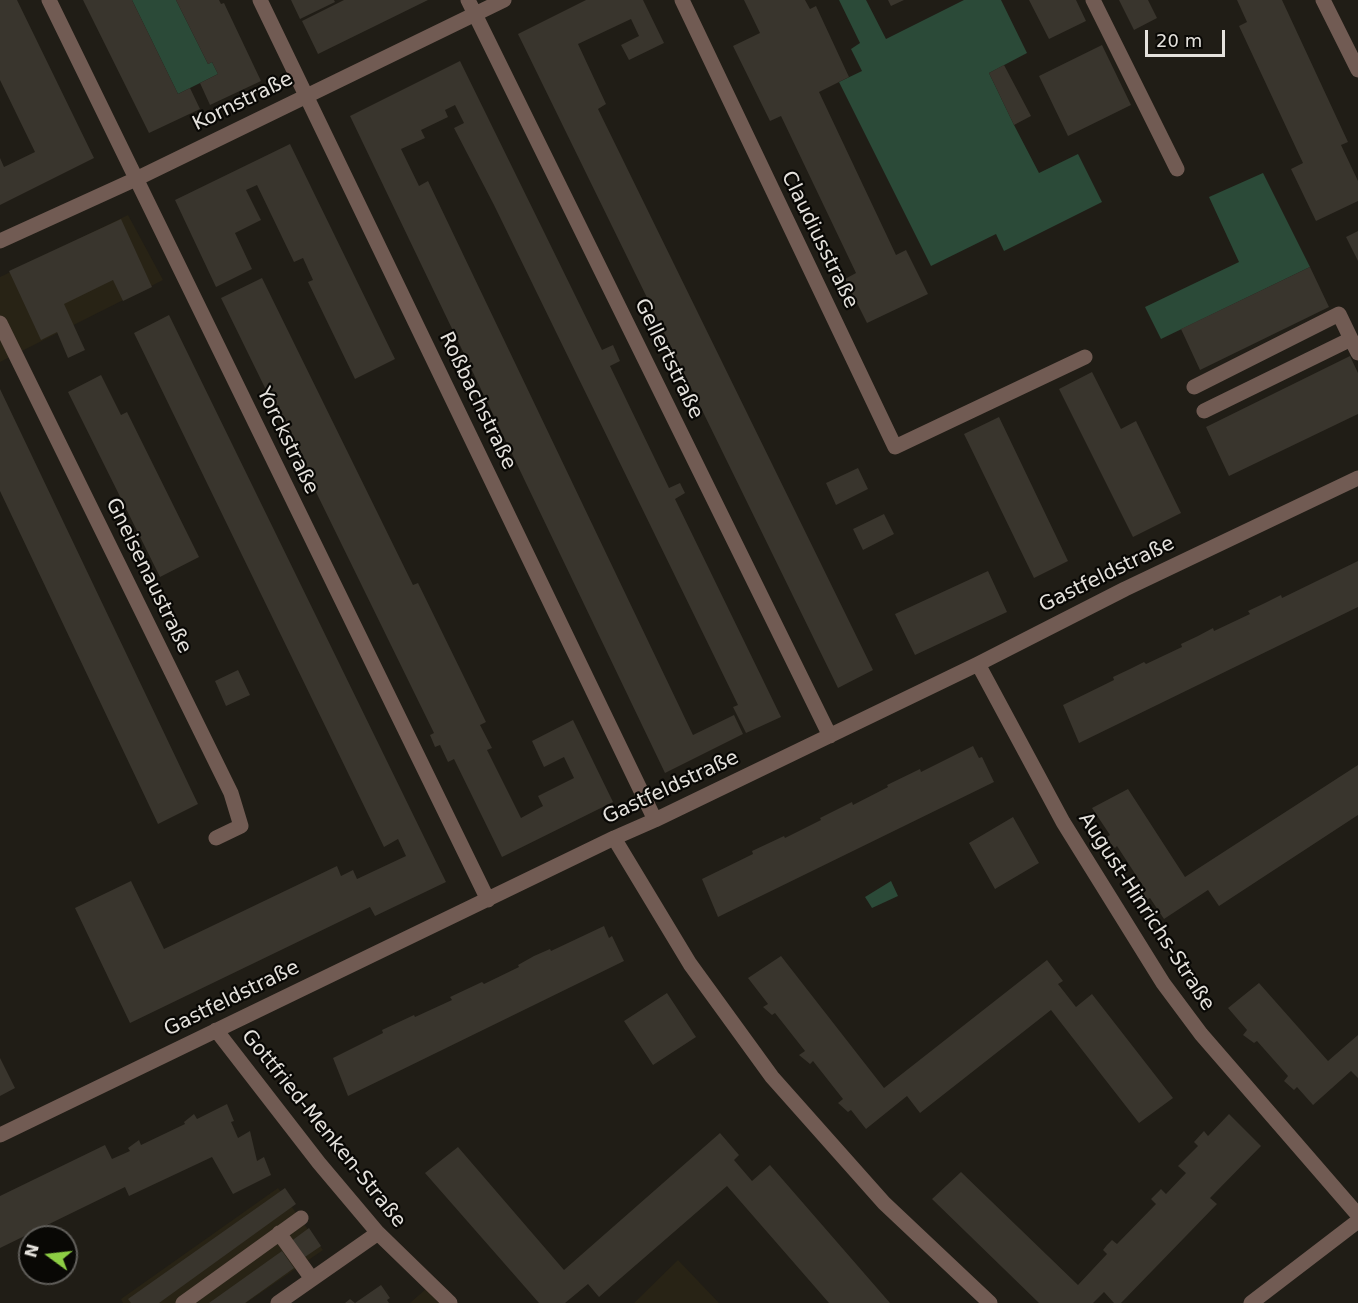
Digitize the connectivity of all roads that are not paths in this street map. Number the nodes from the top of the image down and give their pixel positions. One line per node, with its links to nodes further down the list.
1 (49, 0): 11 (street, Yorckstraße)
2 (260, 0): 9 (street, Roßbachstraße)
3 (504, 0): 7 (street, Kornstraße)
4 (681, 0): 16 (street, Claudiusstraße)
5 (1094, 0): 10 (street)
6 (1323, 0): 8 (street)
7 (472, 7): 9 (street, Kornstraße); 21 (street, Gellertstraße)
8 (1358, 70)
9 (306, 95): 11 (street, Kornstraße); 22 (street, Roßbachstraße)
10 (1177, 169)
11 (136, 178): 12 (street, Kornstraße); 25 (street, Yorckstraße)
12 (0, 241)
13 (0, 323): 23 (street, Gneisenaustraße)
14 (1351, 339): 15 (street); 17 (street); 18 (street)
15 (1358, 353)
16 (1085, 357)
17 (1194, 387)
18 (1204, 411)
19 (1358, 478): 20 (street, Gastfeldstraße)
20 (978, 664): 21 (street, Gastfeldstraße); 28 (street, August-Hinrichs-Straße)
21 (830, 736): 22 (street, Gastfeldstraße)
22 (656, 820): 24 (street, Gastfeldstraße)
23 (216, 838)
24 (614, 838): 25 (street, Gastfeldstraße); 37 (street)
25 (488, 900): 26 (street, Gastfeldstraße)
26 (216, 1030): 27 (street, Gastfeldstraße); 32 (street, Gottfried-Menken-Straße)
27 (0, 1134)
28 (1358, 1215)
29 (301, 1218): 31 (street)
30 (1358, 1221): 38 (street)
31 (279, 1233): 33 (street); 34 (street)
32 (378, 1233): 33 (street); 36 (street, Gottfried-Menken-Straße)
33 (312, 1279): 35 (street)
34 (183, 1303)
35 (278, 1303)
36 (450, 1303)
37 (990, 1303)
38 (1251, 1303)

